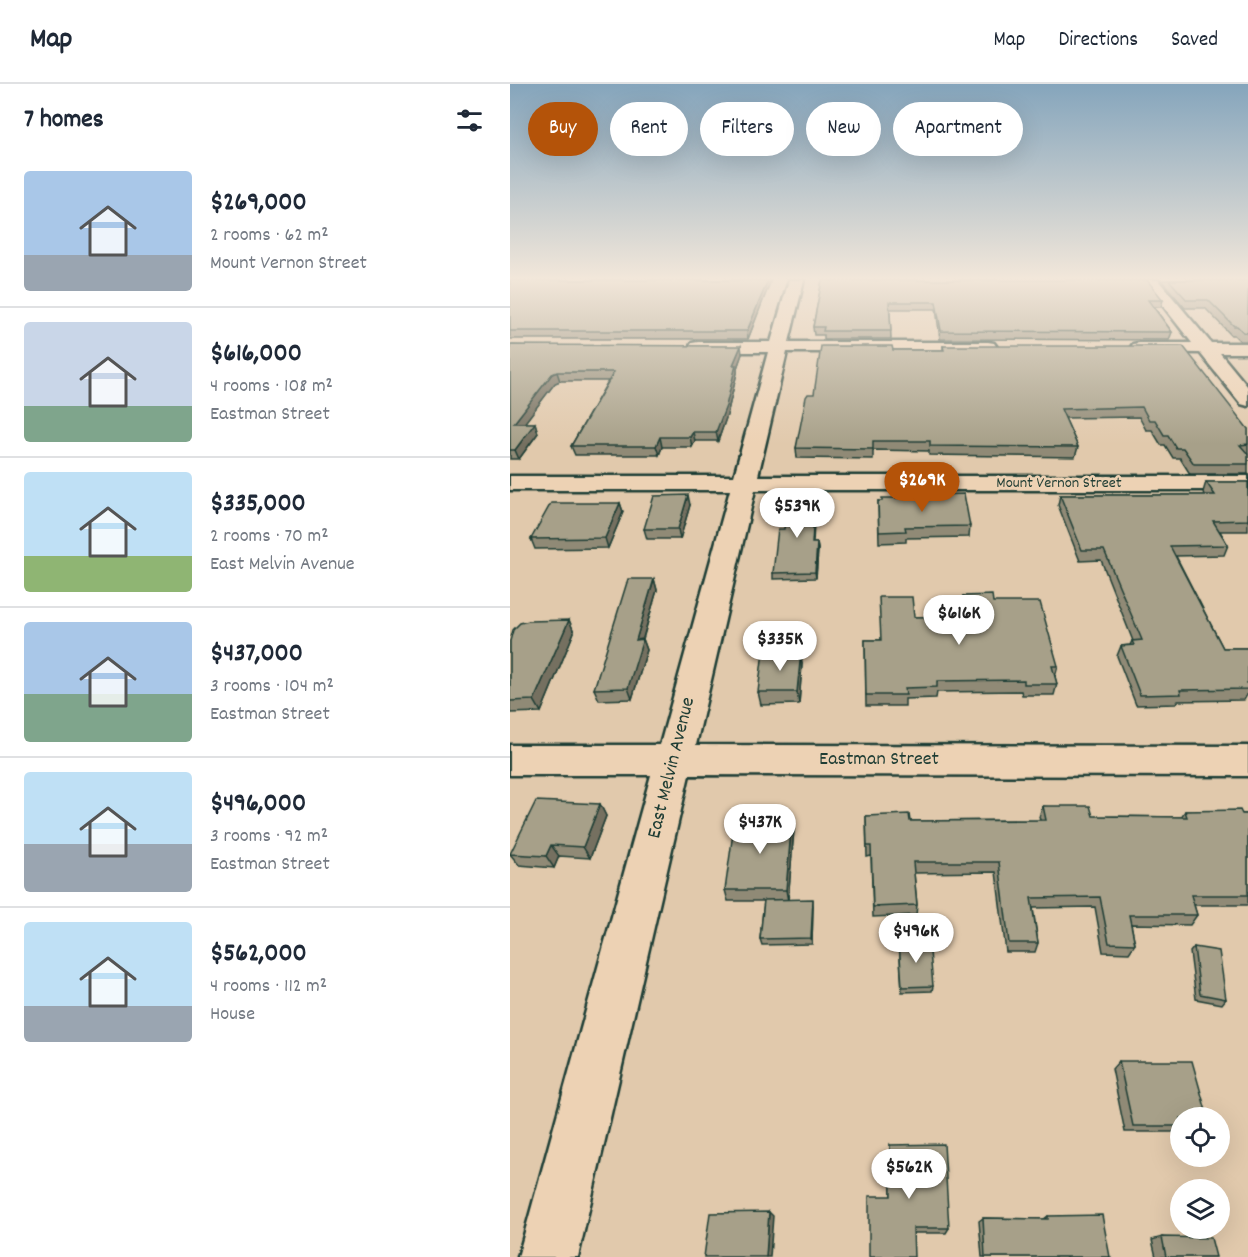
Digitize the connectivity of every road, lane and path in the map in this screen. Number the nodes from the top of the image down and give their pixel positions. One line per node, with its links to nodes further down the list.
1 (781, 335): 4 (street, East Melvin Avenue)
2 (1195, 335): 7 (street)
3 (685, 346): 4 (street)
4 (778, 347): 5 (street); 11 (street, East Melvin Avenue)
5 (1004, 347)
6 (1123, 348): 7 (street)
7 (1206, 348): 8 (street); 9 (street)
8 (1248, 348)
9 (1248, 400)
10 (510, 483): 11 (street, Mount Vernon Street)
11 (745, 483): 12 (street, Mount Vernon Street); 14 (street, East Melvin Avenue)
12 (1248, 483)
13 (510, 760): 14 (street, Eastman Street)
14 (674, 760): 15 (street, Eastman Street); 16 (street, East Melvin Avenue)
15 (1248, 761)
16 (548, 1257)

